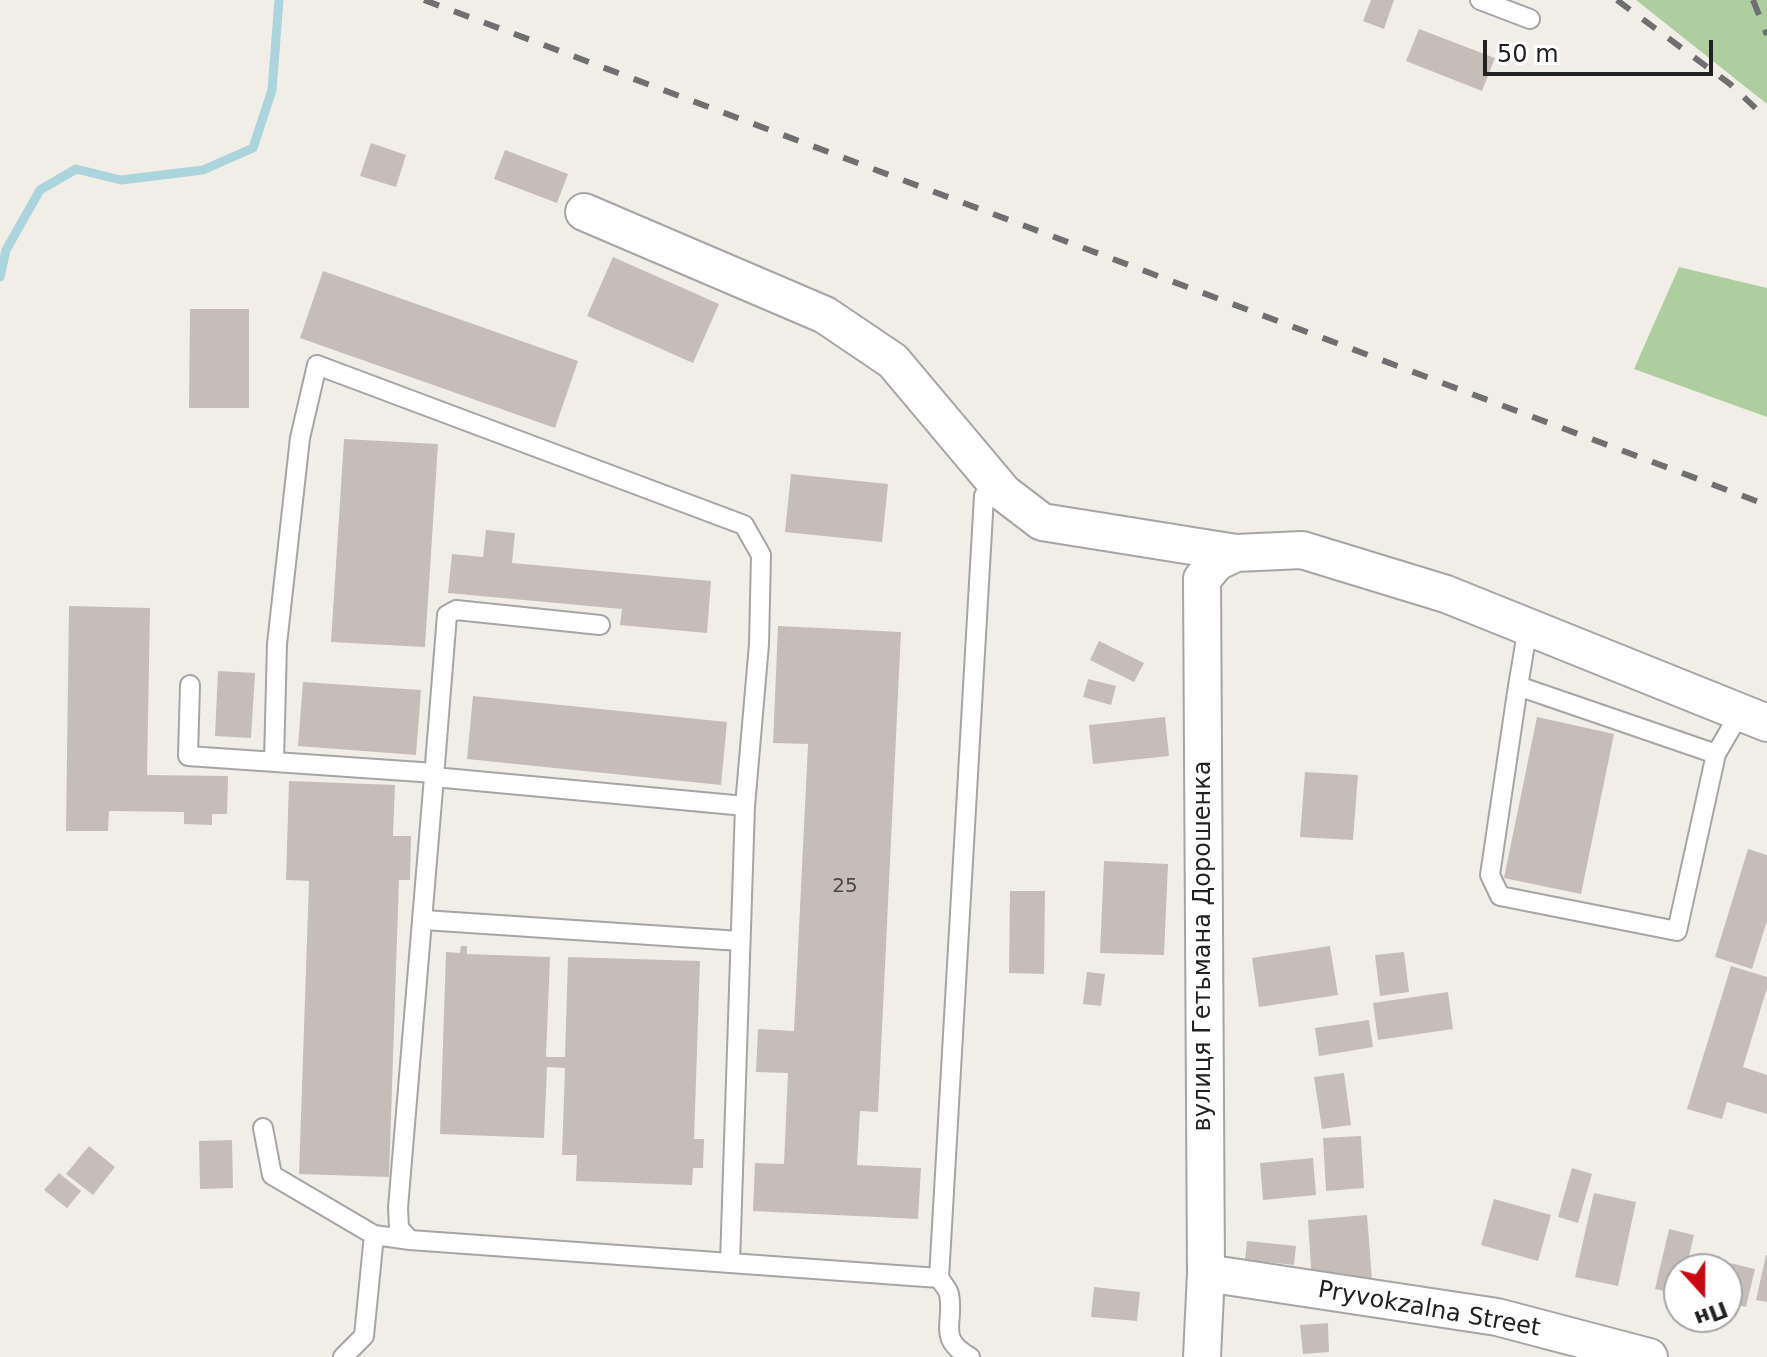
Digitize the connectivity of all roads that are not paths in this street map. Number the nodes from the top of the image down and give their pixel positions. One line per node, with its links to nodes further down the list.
1 (1480, 0): 2 (lane)
2 (1530, 19)
3 (584, 212): 4 (street)
4 (993, 481): 5 (street); 22 (lane)
5 (1236, 553): 7 (street); 21 (street, вулиця Гетьмана Дорошенка)
6 (600, 625): 13 (lane)
7 (1528, 627): 9 (lane); 10 (street)
8 (190, 685): 12 (lane)
9 (1518, 686): 11 (lane); 11 (lane)
10 (1754, 718): 11 (lane)
11 (1716, 754)
12 (274, 761): 13 (lane); 14 (lane)
13 (434, 775): 14 (lane); 15 (lane)
14 (745, 806): 16 (lane)
15 (424, 920): 16 (lane); 19 (lane)
16 (740, 941): 20 (lane)
17 (263, 1128): 18 (lane)
18 (374, 1235): 19 (lane); 23 (lane)
19 (410, 1240): 20 (lane)
20 (730, 1263): 22 (lane)
21 (1206, 1273): 25 (street, вулиця Гетьмана Дорошенка); 26 (street, Pryvokzalna Street)
22 (939, 1278): 24 (lane)
23 (343, 1357)
24 (970, 1357)
25 (1202, 1357)
26 (1649, 1357)

